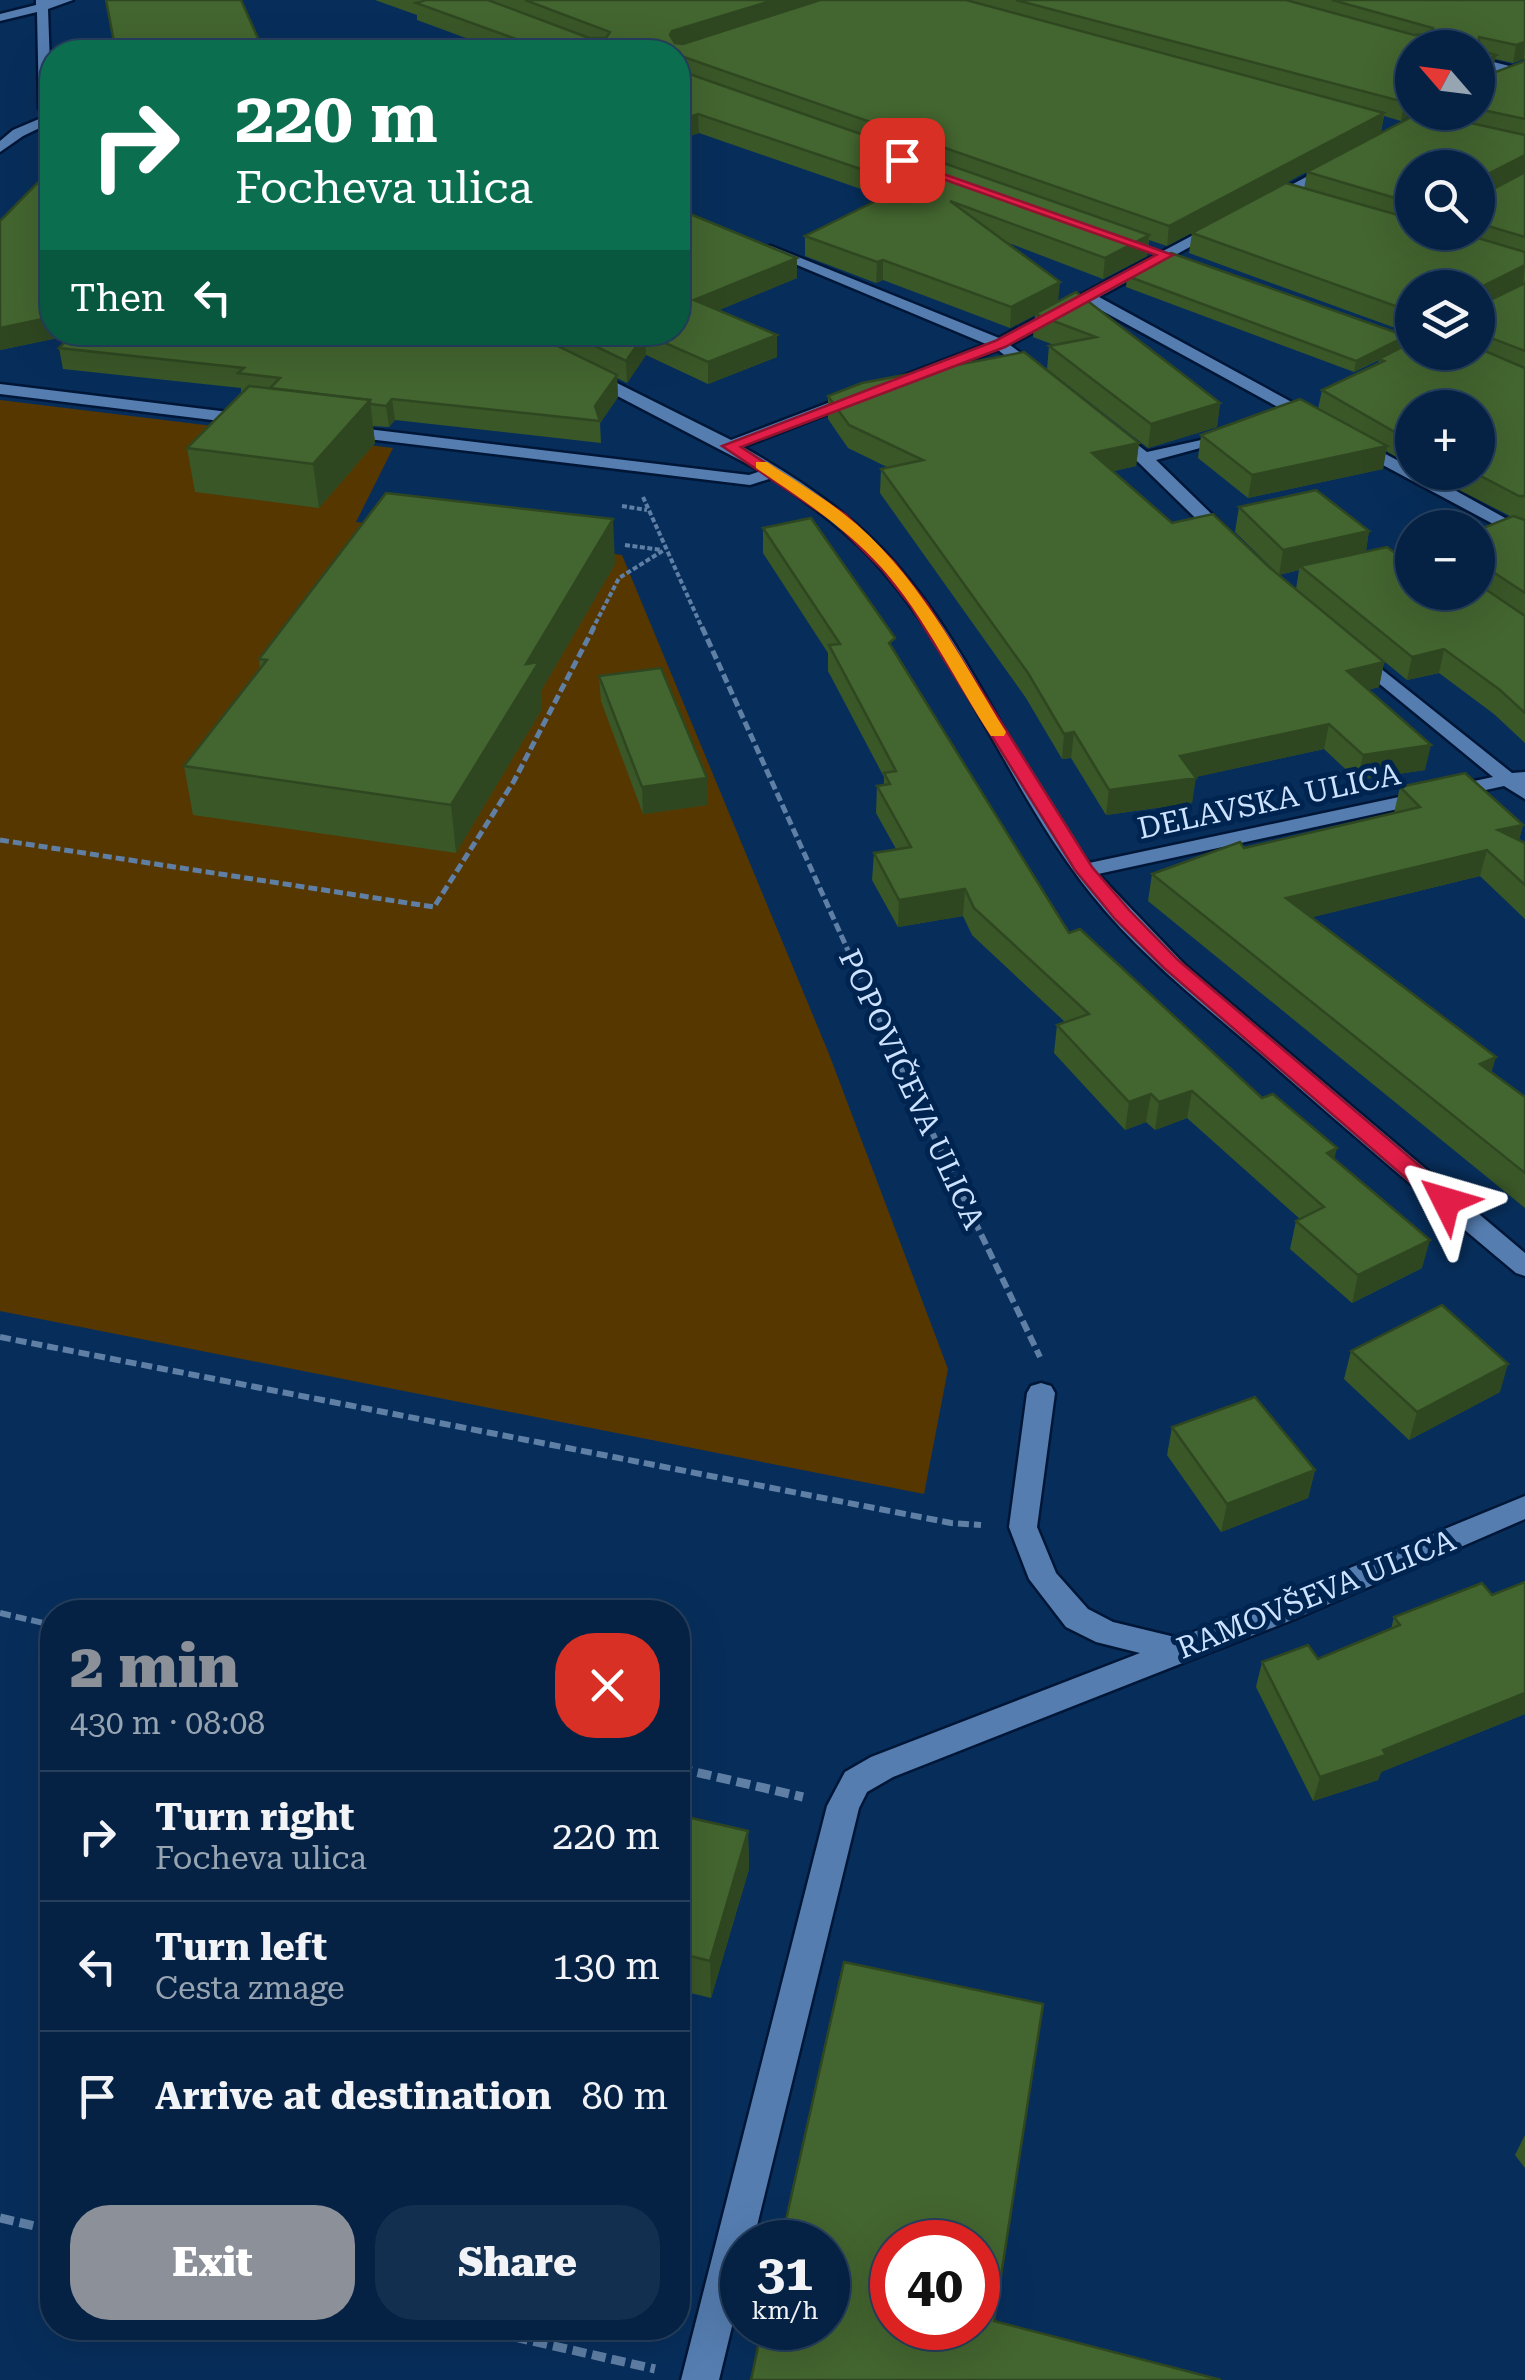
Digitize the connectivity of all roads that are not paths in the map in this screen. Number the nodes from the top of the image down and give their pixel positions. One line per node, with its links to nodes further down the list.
1 (67, 0): 2 (street)
2 (42, 4): 3 (street); 4 (street)
3 (0, 18)
4 (43, 40)
5 (1495, 65): 6 (street)
6 (1520, 70): 7 (street)
7 (1495, 80)
8 (40, 122): 9 (street)
9 (0, 148)
10 (1351, 157): 11 (street)
11 (1282, 194): 12 (street); 13 (street)
12 (1302, 200)
13 (1248, 212)
14 (1230, 221): 17 (street)
15 (750, 243): 19 (street)
16 (1140, 246): 17 (street)
17 (1174, 258): 18 (street)
18 (1089, 298): 19 (street); 25 (street)
19 (1000, 344): 21 (street); 23 (street)
20 (571, 366): 31 (street)
21 (886, 387)
22 (0, 389): 26 (street)
23 (1058, 390)
24 (867, 394): 31 (street)
25 (1304, 408): 29 (street); 32 (street)
26 (277, 423)
27 (1101, 424): 32 (street)
28 (316, 428): 33 (street)
29 (1330, 429)
30 (1346, 438): 34 (street)
31 (730, 446): 33 (street)
32 (1144, 458): 36 (street)
33 (774, 472): 41 (street)
34 (1521, 530): 35 (street)
35 (1495, 535)
36 (1235, 547)
37 (1395, 559): 38 (street)
38 (1350, 568)
39 (1334, 635): 40 (street)
40 (1520, 783): 41 (street, DELAVSKA ULICA)
41 (1084, 870): 42 (street)
42 (1525, 1267)
43 (1041, 1393): 45 (street)
44 (1525, 1507): 45 (street, RAMOVŠEVA ULICA)
45 (1179, 1650): 46 (street, RAMOVŠEVA ULICA)
46 (700, 2380)

